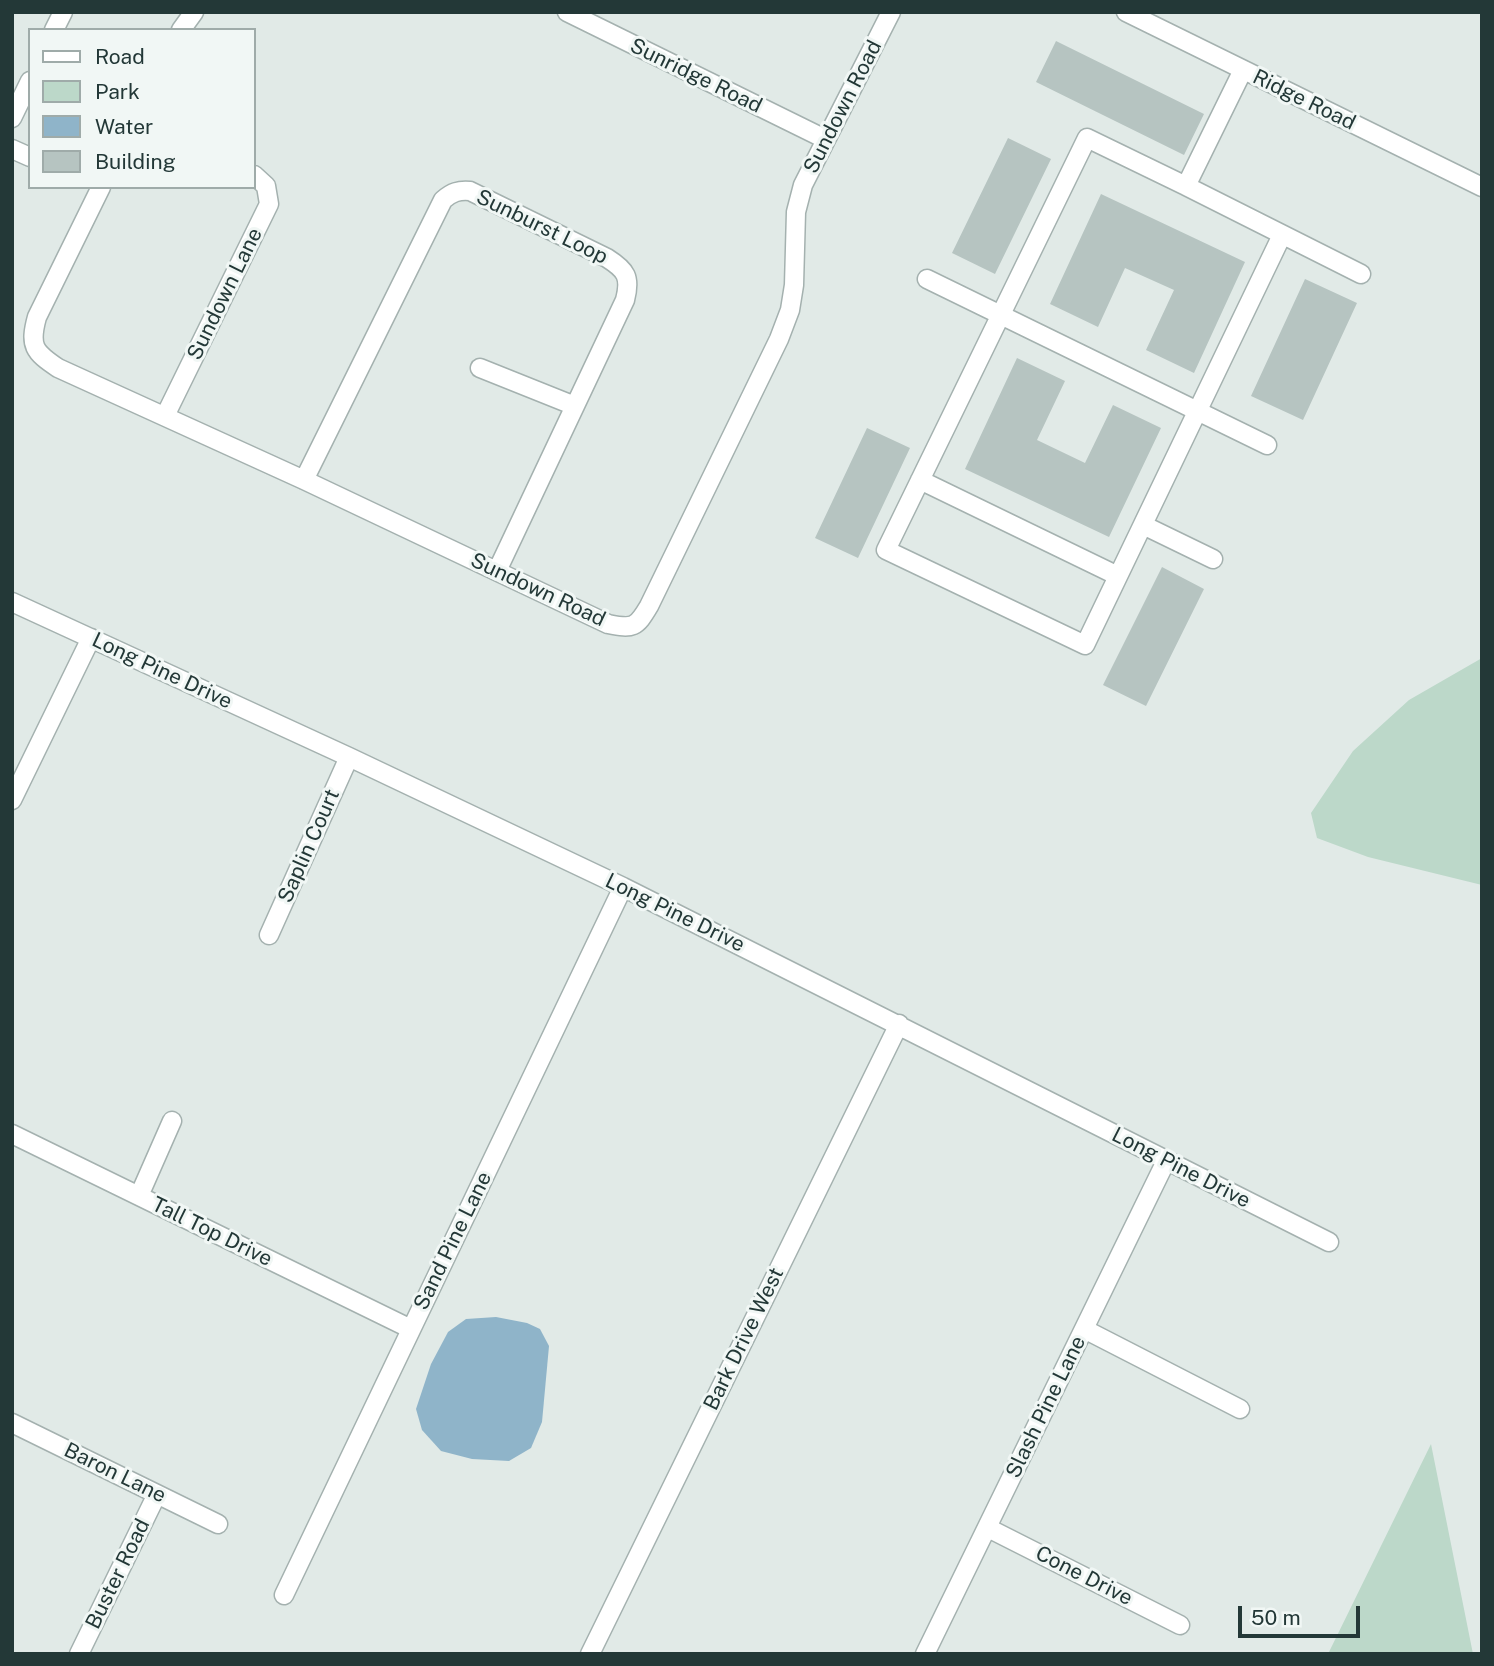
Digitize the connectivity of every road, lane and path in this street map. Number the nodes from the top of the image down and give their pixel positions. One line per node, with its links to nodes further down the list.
1 (63, 12): 6 (street)
2 (194, 12): 7 (street)
3 (567, 12): 11 (street, Sunridge Road)
4 (891, 12): 11 (street, Sundown Road)
5 (1125, 12): 8 (street, Ridge Road)
6 (55, 28)
7 (182, 28)
8 (1243, 70): 15 (street); 16 (street, Ridge Road)
9 (28, 85): 10 (street)
10 (12, 118)
11 (825, 139): 31 (street, Sundown Road)
12 (12, 149): 13 (street)
13 (28, 157)
14 (256, 177): 25 (street, Sundown Lane)
15 (1186, 186): 18 (street); 21 (street)
16 (1482, 187)
17 (98, 189): 25 (street, Sundown Road)
18 (1282, 235): 19 (street); 24 (street)
19 (1361, 274)
20 (928, 279): 21 (street)
21 (1000, 314): 24 (street); 28 (street)
22 (480, 368): 23 (street)
23 (575, 406): 27 (street, Sunburst Loop); 31 (street, Sunburst Loop)
24 (1199, 411): 26 (street); 29 (street)
25 (165, 416): 27 (street, Sundown Road)
26 (1267, 445)
27 (304, 480): 31 (street, Sundown Road)
28 (920, 480): 32 (street); 32 (street)
29 (1143, 525): 30 (street); 32 (street)
30 (1213, 559)
31 (497, 571)
32 (1118, 576)
33 (12, 602): 34 (street, Long Pine Drive)
34 (91, 638): 35 (street, Long Pine Drive); 36 (street)
35 (349, 757): 37 (street, Long Pine Drive); 38 (street, Saplin Court)
36 (12, 800)
37 (623, 887): 39 (street, Long Pine Drive); 45 (street, Sand Pine Lane)
38 (269, 935)
39 (899, 1024): 42 (street, Long Pine Drive); 55 (street, Bark Drive West)
40 (172, 1121): 43 (street)
41 (12, 1134): 43 (street, Tall Top Drive)
42 (1166, 1161): 44 (street, Long Pine Drive); 46 (street, Slash Pine Lane)
43 (139, 1196): 45 (street, Tall Top Drive)
44 (1329, 1242)
45 (411, 1329): 52 (street, Sand Pine Lane)
46 (1084, 1329): 47 (street); 51 (street, Slash Pine Lane)
47 (1240, 1409)
48 (12, 1423): 49 (street, Baron Lane)
49 (157, 1494): 50 (street, Baron Lane); 54 (street, Buster Road)
50 (218, 1524)
51 (988, 1528): 53 (street, Cone Drive); 56 (street, Slash Pine Lane)
52 (284, 1595)
53 (1180, 1625)
54 (79, 1654)
55 (590, 1654)
56 (925, 1654)

